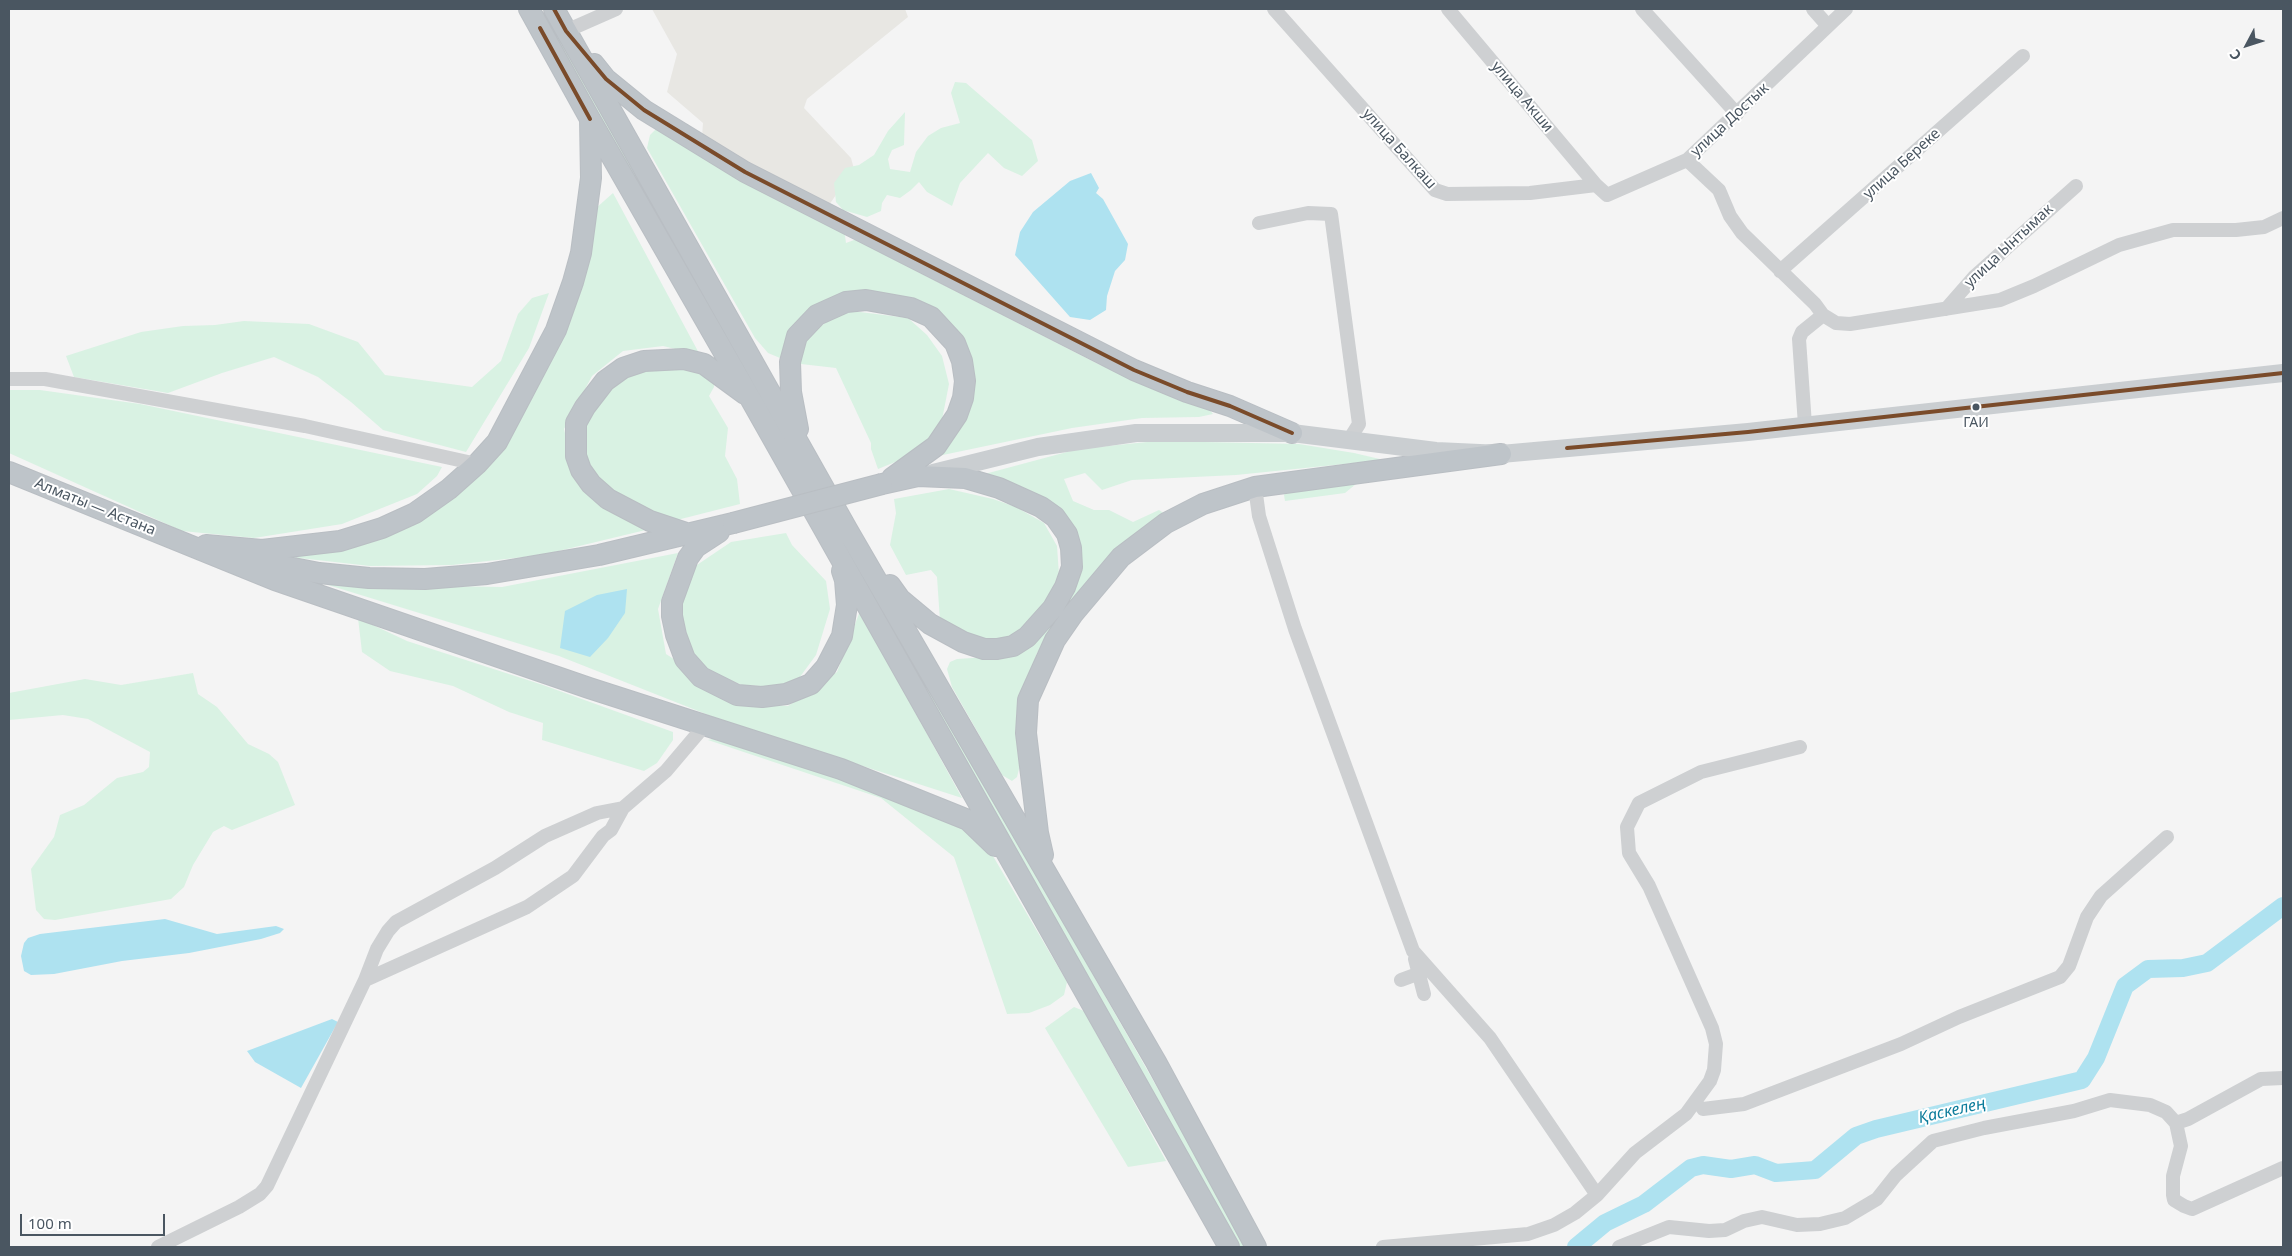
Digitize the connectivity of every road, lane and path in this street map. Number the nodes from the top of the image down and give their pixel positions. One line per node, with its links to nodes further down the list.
1 (530, 9): 13 (highway)
2 (554, 9): 10 (highway)
3 (616, 9): 10 (street)
4 (1274, 9): 15 (street, улица Балкаш)
5 (1448, 9): 15 (street, улица Акши)
6 (1642, 9): 12 (street)
7 (1813, 9): 9 (street)
8 (1846, 9): 9 (street, улица Достык)
9 (1828, 26): 12 (street, улица Достык)
10 (566, 31): 26 (highway); 29 (highway)
11 (2023, 56): 19 (street, улица Береке)
12 (1737, 114): 14 (street, улица Достык)
13 (590, 119): 24 (highway); 30 (highway)
14 (1687, 160): 15 (street, улица Достык); 19 (street)
15 (1596, 185)
16 (2076, 186): 20 (street, улица Ынтымак)
17 (2283, 218): 20 (street)
18 (1259, 223): 27 (street)
19 (1780, 271): 21 (street)
20 (1946, 309): 21 (street)
21 (1823, 314): 25 (street)
22 (2283, 374): 25 (main road)
23 (9, 379): 30 (street)
24 (750, 398): 36 (highway); 37 (highway)
25 (1805, 425): 28 (main road)
26 (1292, 434): 27 (main road); 32 (main road)
27 (1349, 440): 28 (main road)
28 (1501, 454): 34 (highway)
29 (808, 459): 33 (highway); 37 (highway)
30 (477, 464): 38 (highway)
31 (9, 472): 38 (highway, Алматы — Астана)
32 (918, 476): 33 (highway); 37 (highway)
33 (882, 484): 35 (highway, bridge)
34 (1254, 487): 44 (highway); 45 (street)
35 (733, 523): 36 (highway); 37 (highway)
36 (689, 534): 38 (highway)
37 (839, 535): 43 (highway); 44 (highway)
38 (182, 542): 39 (highway)
39 (705, 725): 41 (street); 43 (highway)
40 (1800, 747): 54 (street)
41 (623, 808): 47 (street); 47 (street)
42 (2167, 837): 51 (street)
43 (1008, 859): 56 (highway)
44 (1064, 902): 57 (highway)
45 (1413, 951): 46 (street); 54 (street)
46 (1420, 973): 48 (street); 49 (street)
47 (365, 980): 55 (street)
48 (1401, 980)
49 (1424, 994)
50 (2283, 1078): 52 (street)
51 (1703, 1109)
52 (2176, 1123): 53 (street); 59 (street)
53 (2283, 1168)
54 (1596, 1195): 58 (street)
55 (158, 1247)
56 (1229, 1247)
57 (1256, 1247)
58 (1383, 1247)
59 (1619, 1247)

